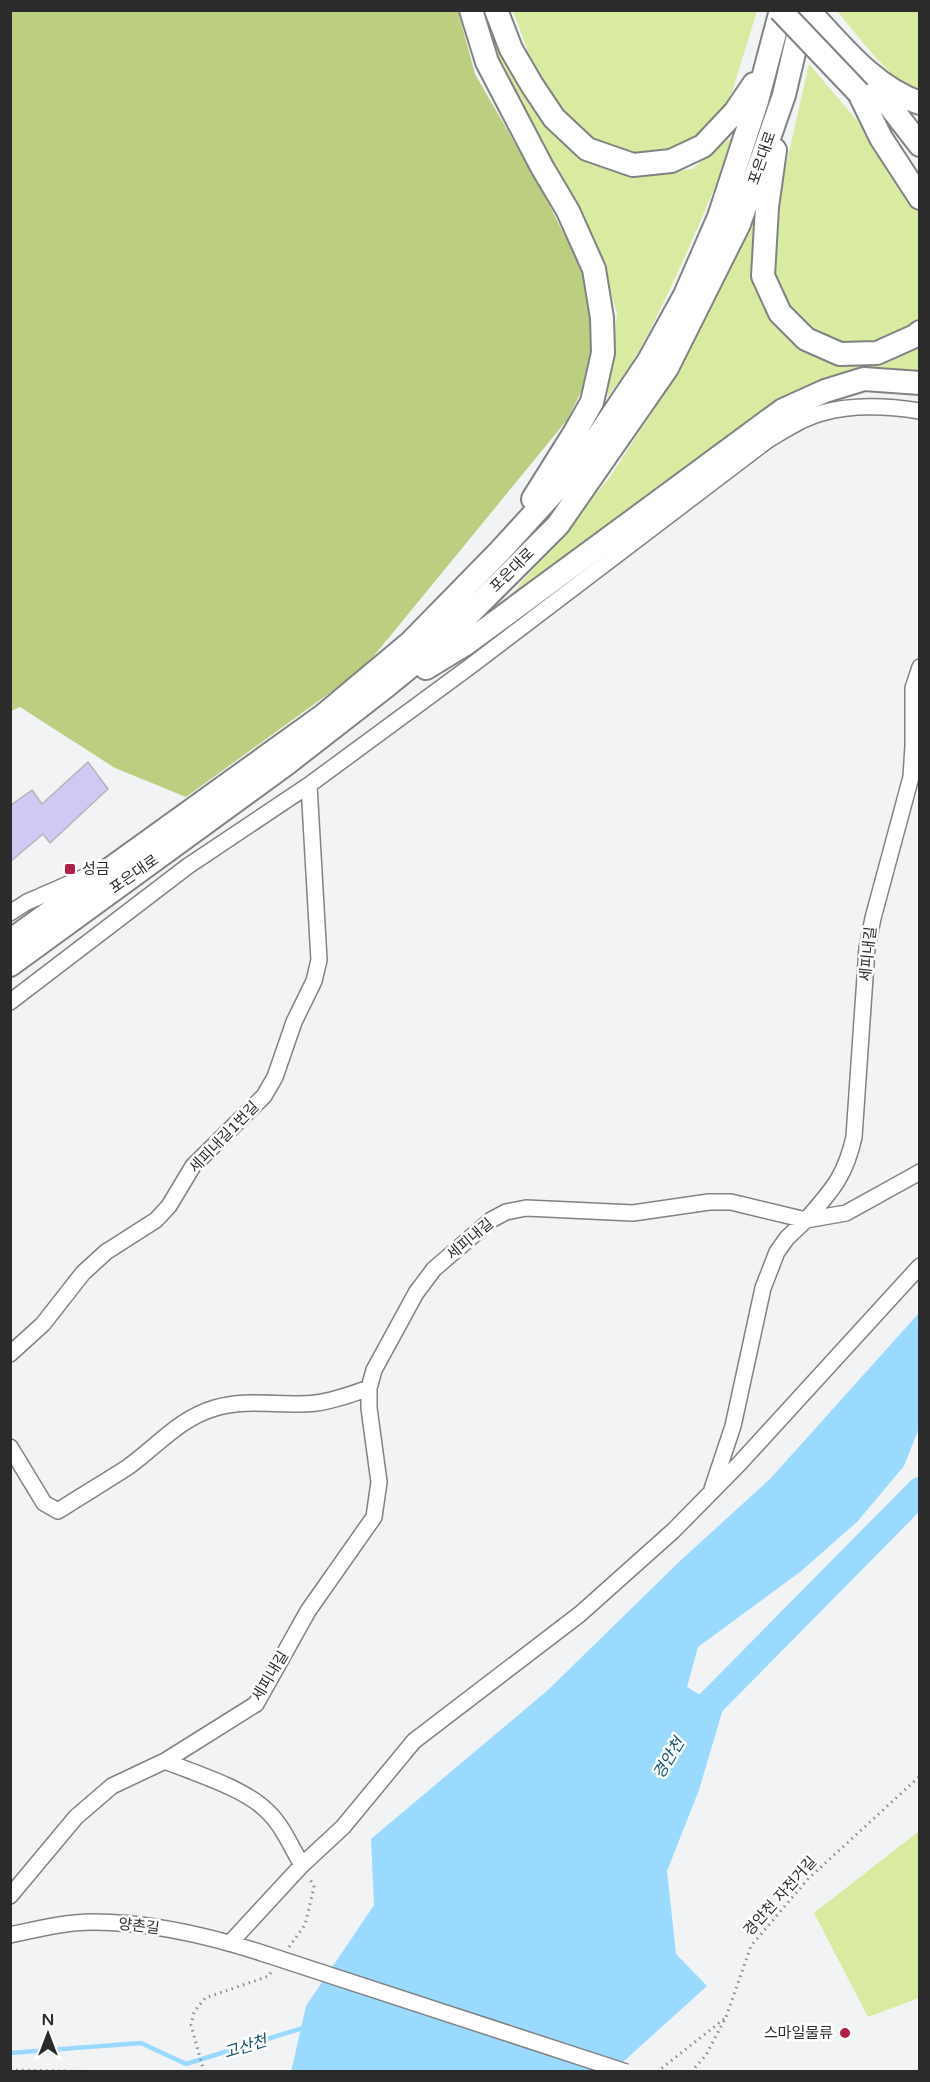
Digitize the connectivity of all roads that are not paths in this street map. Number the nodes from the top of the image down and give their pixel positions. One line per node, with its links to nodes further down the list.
1 (471, 10): 16 (highway)
2 (496, 10): 6 (highway)
3 (780, 10): 6 (highway, 포은대로); 7 (highway, bridge)
4 (806, 10): 5 (highway); 8 (highway, 포은대로)
5 (856, 62): 9 (highway); 10 (highway)
6 (765, 68): 16 (highway, 포은대로)
7 (859, 93): 11 (highway); 12 (highway)
8 (784, 95): 13 (highway); 18 (highway, 포은대로)
9 (920, 103)
10 (920, 146)
11 (920, 171)
12 (920, 198)
13 (920, 332)
14 (920, 383): 18 (highway)
15 (920, 411): 19 (street)
16 (500, 552): 20 (highway, 포은대로)
17 (920, 667): 28 (street, 세피내길)
18 (338, 722): 25 (highway, 포은대로)
19 (309, 785): 26 (street); 30 (street, 세피내길1번길)
20 (117, 863): 22 (street); 24 (highway, 포은대로)
21 (10, 896): 22 (street)
22 (27, 902): 23 (street)
23 (10, 913)
24 (10, 941)
25 (10, 965)
26 (10, 1002)
27 (920, 1172): 28 (street)
28 (806, 1220): 31 (street, 세피내길); 33 (street)
29 (920, 1266): 33 (street)
30 (10, 1354)
31 (369, 1388): 32 (street); 34 (street, 세피내길)
32 (10, 1447)
33 (711, 1492): 35 (street)
34 (165, 1761): 35 (street); 36 (street, 세피내길)
35 (302, 1865): 38 (street)
36 (10, 1896)
37 (10, 1935): 38 (street, 양촌길)
38 (230, 1943): 39 (street, 양촌길, bridge)
39 (626, 2072)

